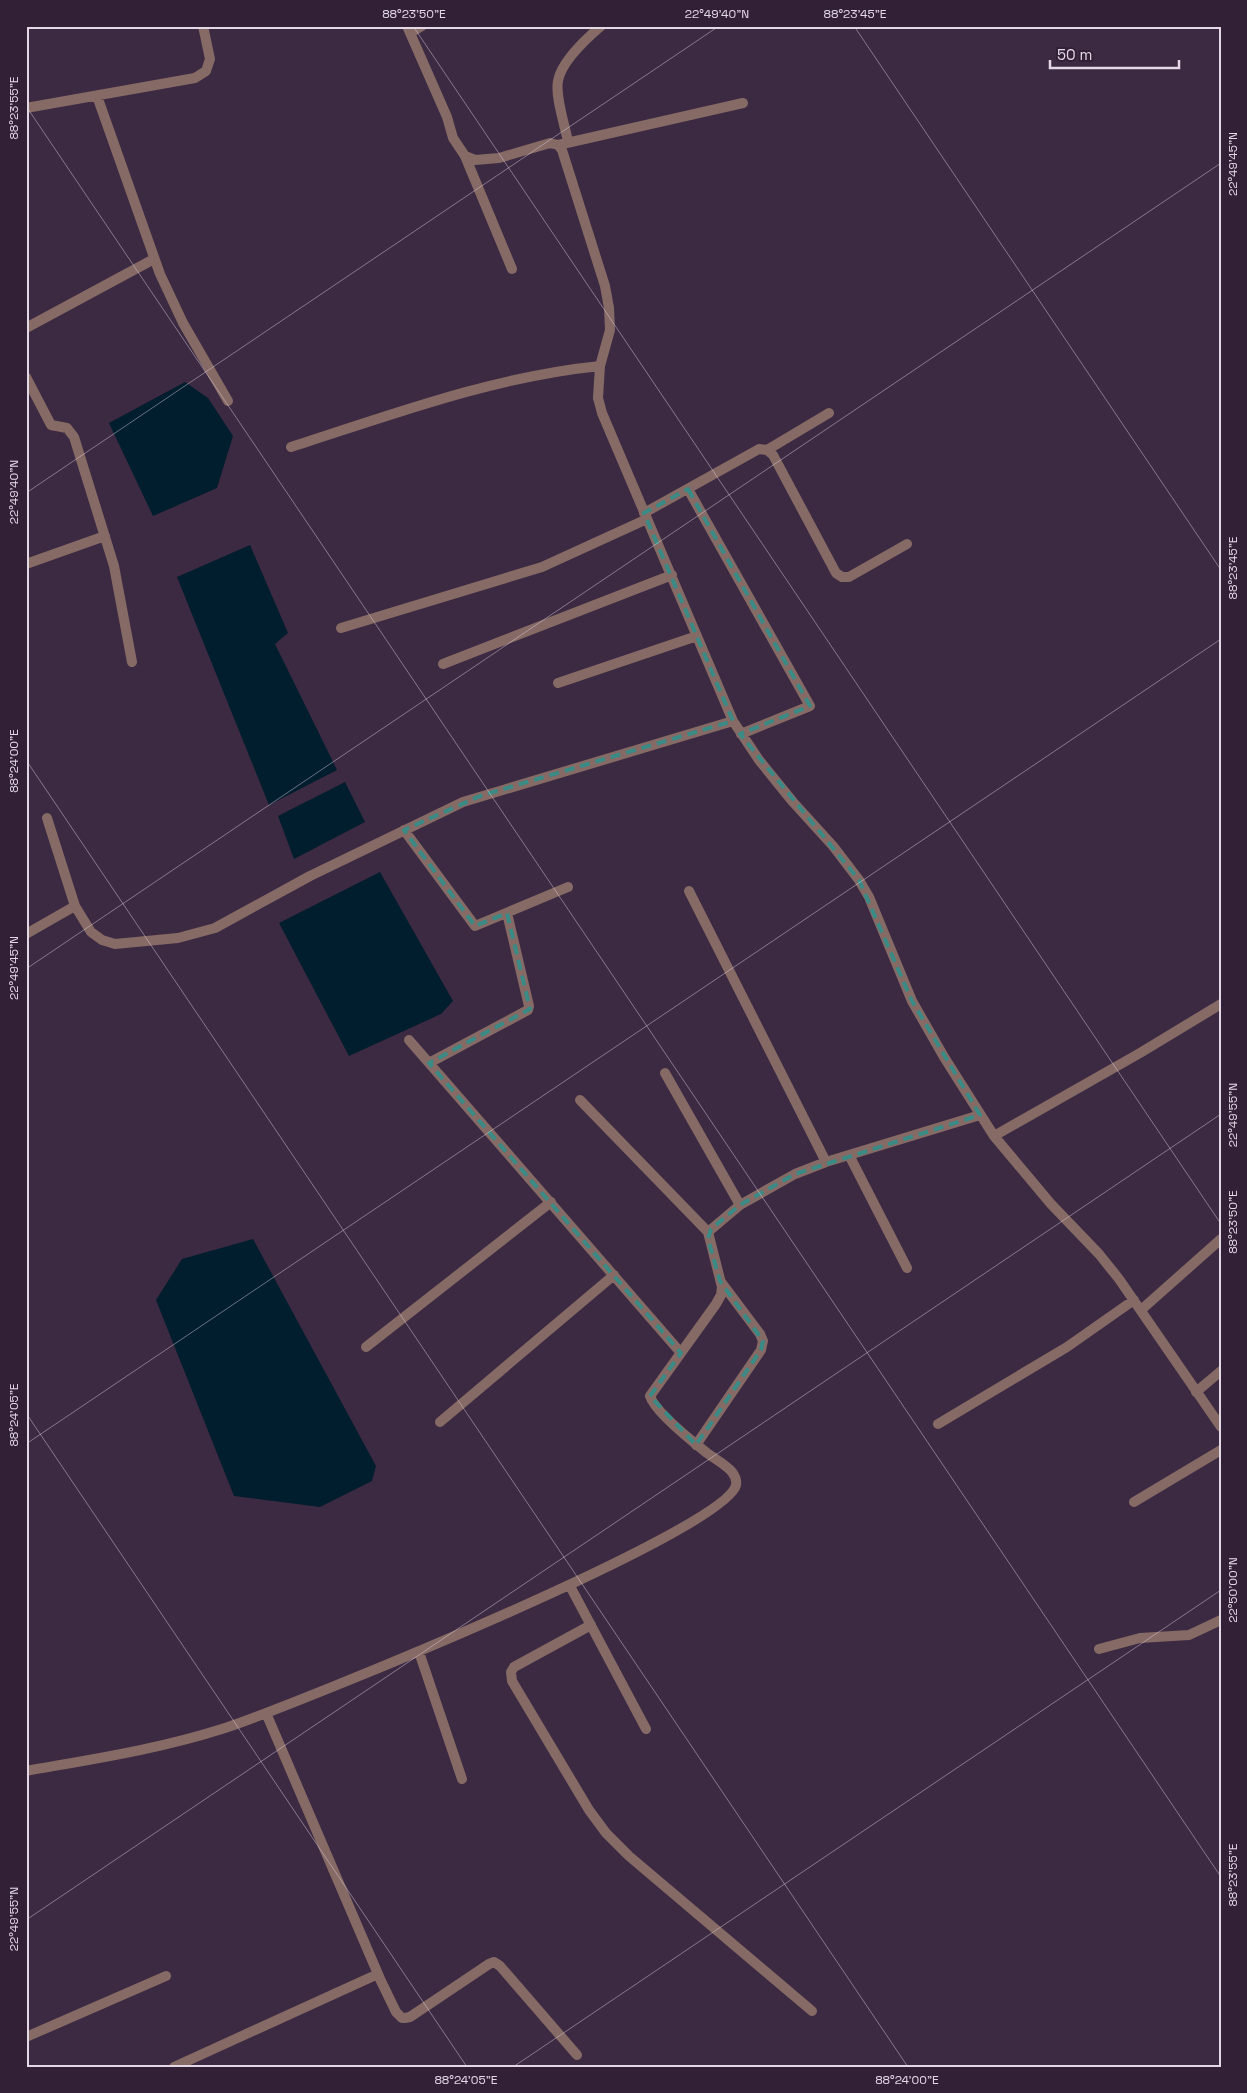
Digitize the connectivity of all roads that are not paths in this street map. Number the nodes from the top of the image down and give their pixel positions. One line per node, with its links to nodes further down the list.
1 (204, 26): 5 (street)
2 (422, 26): 4 (street)
3 (601, 26): 8 (street)
4 (408, 30): 9 (street)
5 (98, 96): 7 (street); 10 (street)
6 (743, 103): 8 (street)
7 (26, 108)
8 (563, 144): 9 (street); 13 (street)
9 (465, 156): 11 (street)
10 (154, 259): 12 (street); 15 (street)
11 (512, 269)
12 (26, 328)
13 (600, 366): 17 (street); 20 (street)
14 (26, 377): 21 (street)
15 (228, 401)
16 (829, 413): 18 (street)
17 (291, 447)
18 (767, 450): 19 (street); 22 (street)
19 (688, 489): 20 (street); 31 (street)
20 (646, 516): 24 (street); 25 (street)
21 (105, 536): 23 (street); 27 (street)
22 (907, 544)
23 (26, 564)
24 (672, 575): 26 (street); 28 (street)
25 (341, 628)
26 (697, 636): 29 (street); 30 (street)
27 (132, 662)
28 (443, 664)
29 (558, 683)
30 (733, 721): 31 (street); 33 (street)
31 (741, 734): 44 (street)
32 (47, 818): 36 (street)
33 (404, 830): 36 (street); 37 (street)
34 (568, 887): 37 (street)
35 (688, 891): 47 (street)
36 (75, 906): 38 (street)
37 (508, 913): 41 (street)
38 (26, 934)
39 (1221, 1004): 45 (street)
40 (409, 1040): 41 (street)
41 (429, 1063): 48 (street)
42 (665, 1073): 49 (street)
43 (580, 1100): 50 (street)
44 (980, 1114): 45 (street); 46 (street)
45 (994, 1136): 55 (street)
46 (848, 1155): 47 (street); 52 (street)
47 (826, 1162): 49 (street)
48 (550, 1202): 53 (street); 57 (street)
49 (740, 1205): 50 (street)
50 (708, 1232): 54 (street)
51 (1221, 1239): 56 (street)
52 (907, 1268)
53 (614, 1275): 58 (street); 61 (street)
54 (720, 1281): 58 (street); 64 (street)
55 (1134, 1300): 56 (street); 62 (street)
56 (1141, 1310): 60 (street)
57 (366, 1347)
58 (681, 1352): 64 (street)
59 (1221, 1371): 60 (street)
60 (1196, 1392): 63 (street)
61 (440, 1422)
62 (938, 1424)
63 (1221, 1427)
64 (696, 1444): 67 (street)
65 (1221, 1450): 66 (street)
66 (1134, 1502)
67 (570, 1586): 69 (street); 71 (street)
68 (1221, 1620): 70 (street)
69 (591, 1626): 73 (street); 78 (street)
70 (1099, 1650)
71 (419, 1652): 72 (street); 75 (street)
72 (266, 1714): 74 (street); 76 (street)
73 (646, 1728)
74 (26, 1771)
75 (462, 1779)
76 (378, 1974): 80 (street); 81 (street)
77 (166, 1976): 79 (street)
78 (812, 2011)
79 (26, 2037)
80 (577, 2055)
81 (174, 2067)

